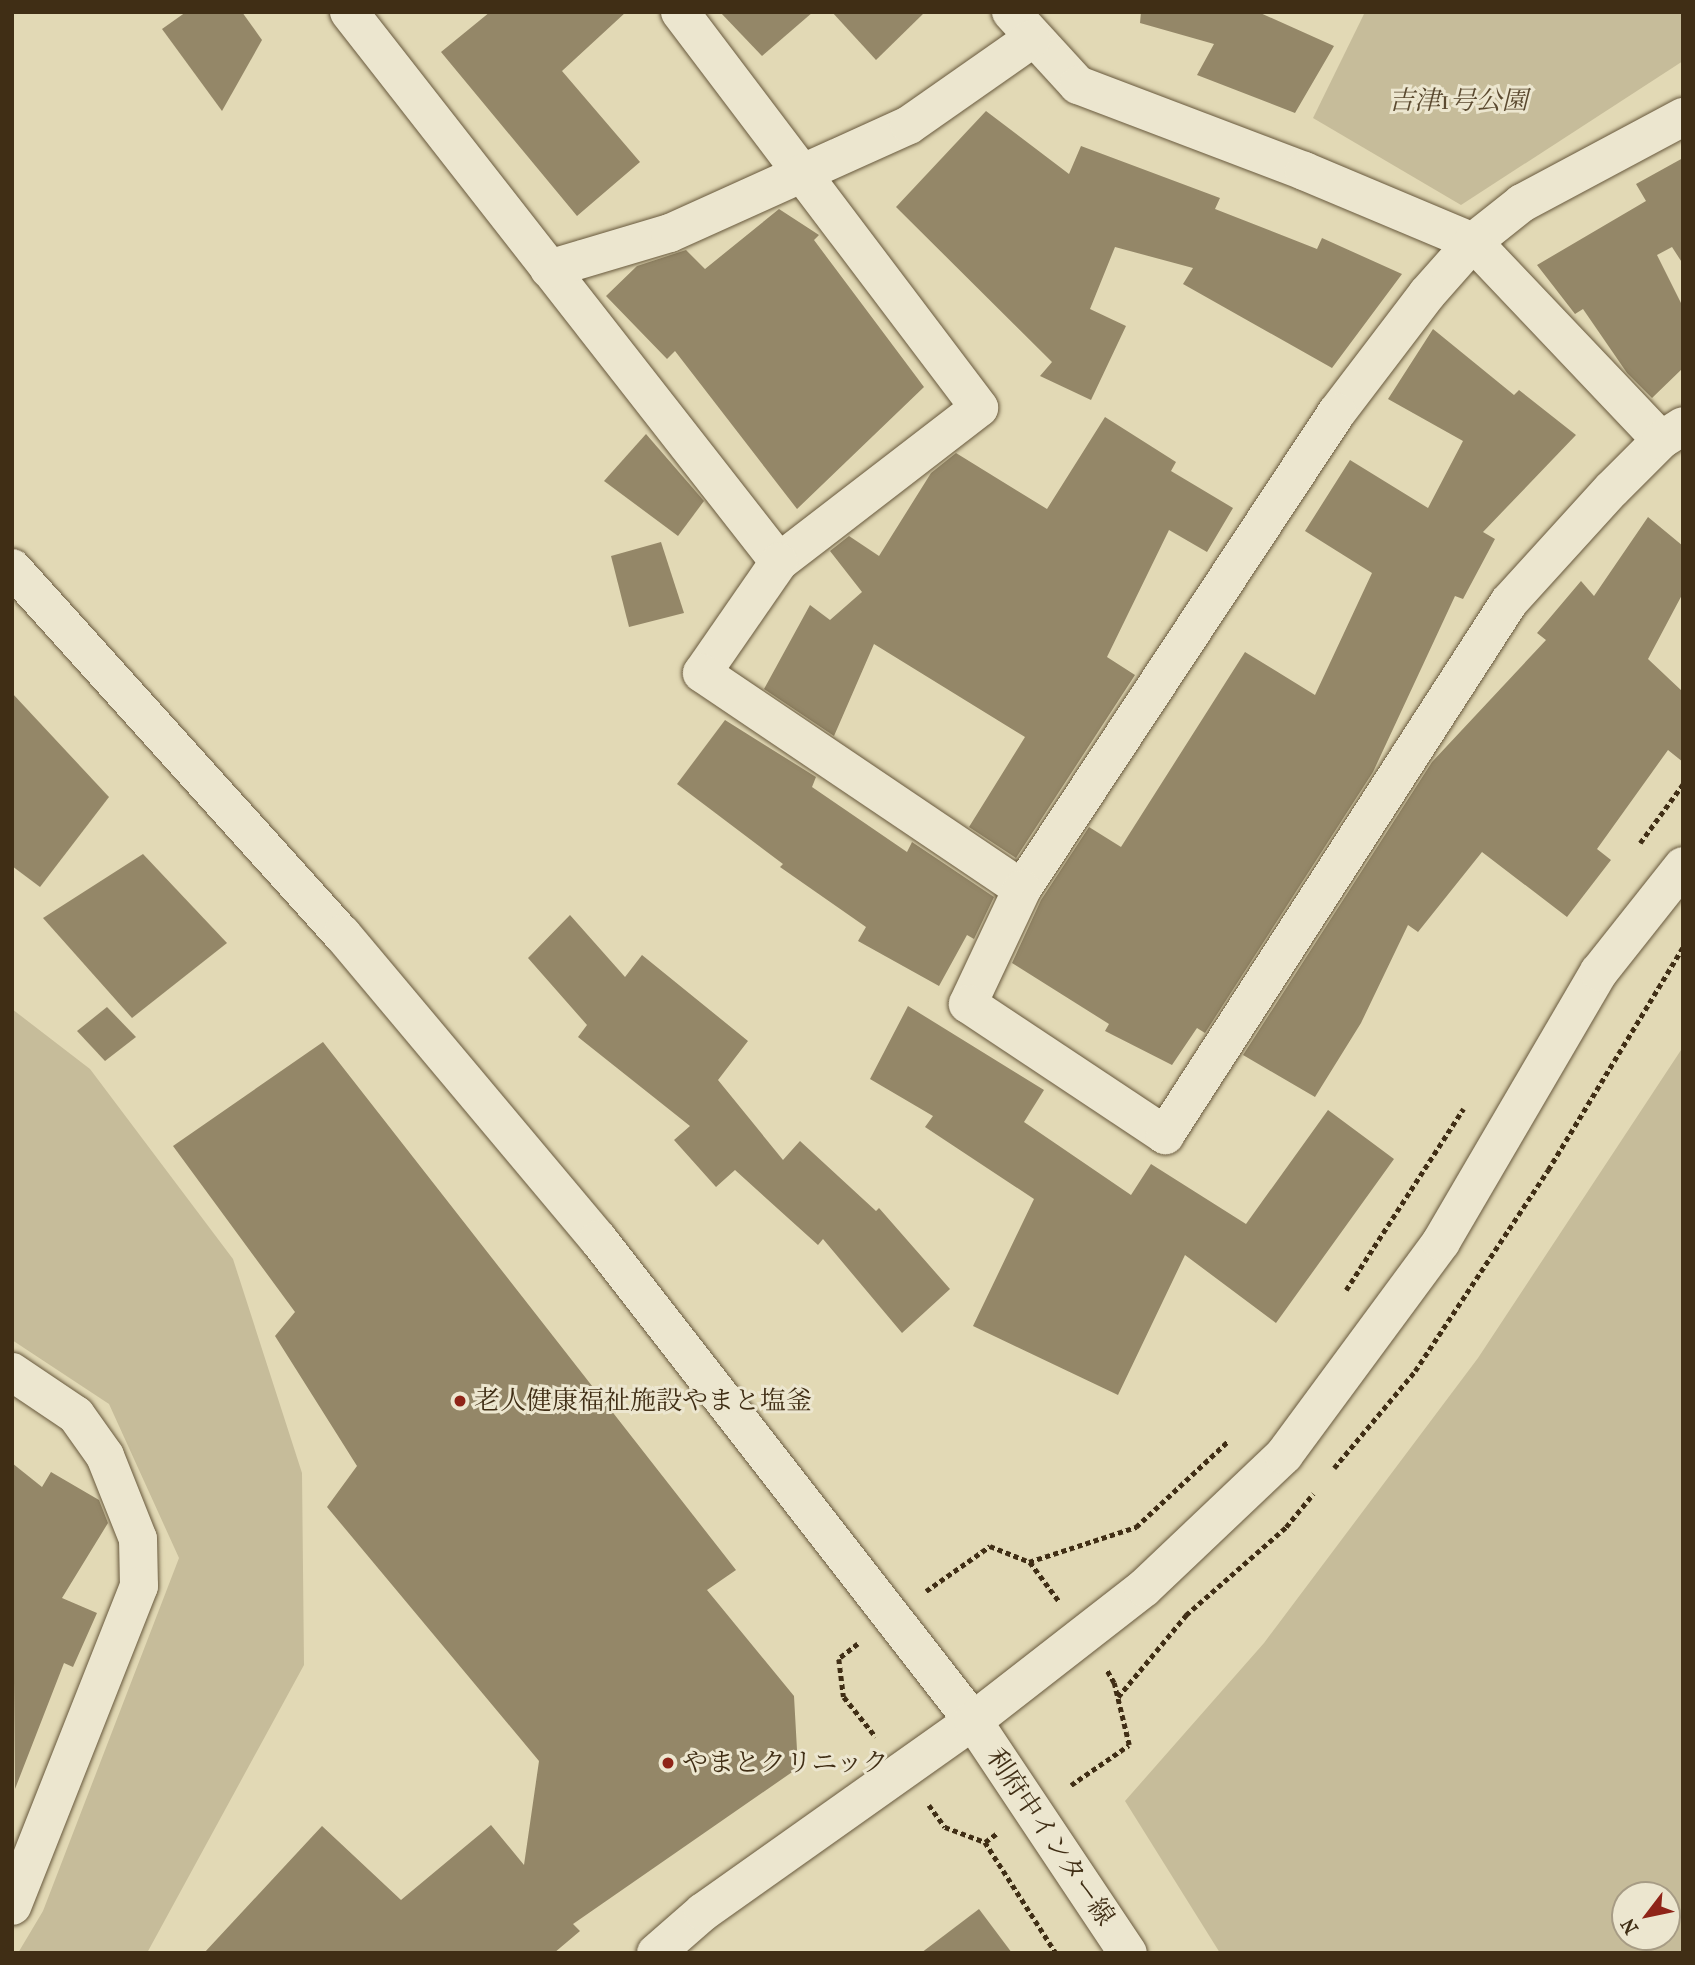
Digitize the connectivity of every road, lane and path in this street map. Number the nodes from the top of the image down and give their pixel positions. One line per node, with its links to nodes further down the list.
1 (349, 12): 7 (street)
2 (680, 12): 5 (street)
3 (1021, 26): 5 (street); 6 (street)
4 (1683, 117): 6 (street)
5 (804, 171): 7 (street); 9 (street)
6 (1473, 243): 8 (street); 14 (street)
7 (549, 269): 9 (street)
8 (1672, 433): 14 (street)
9 (779, 562): 14 (street)
10 (12, 568): 25 (street, 利府中インター線)
11 (1683, 784): 12 (path)
12 (1635, 849)
13 (1683, 866): 25 (street)
14 (1022, 889)
15 (1468, 1102): 16 (path)
16 (1339, 1301)
17 (12, 1371): 28 (street)
18 (1237, 1433): 19 (path)
19 (1029, 1562): 20 (path); 21 (path)
20 (933, 1586)
21 (1060, 1602)
22 (858, 1645): 24 (path)
23 (1104, 1667): 26 (path)
24 (861, 1717)
25 (973, 1721): 29 (street); 31 (street, 利府中インター線)
26 (1074, 1783)
27 (929, 1805): 30 (path)
28 (12, 1906)
29 (656, 1953)
30 (1056, 1953)
31 (1128, 1953)

